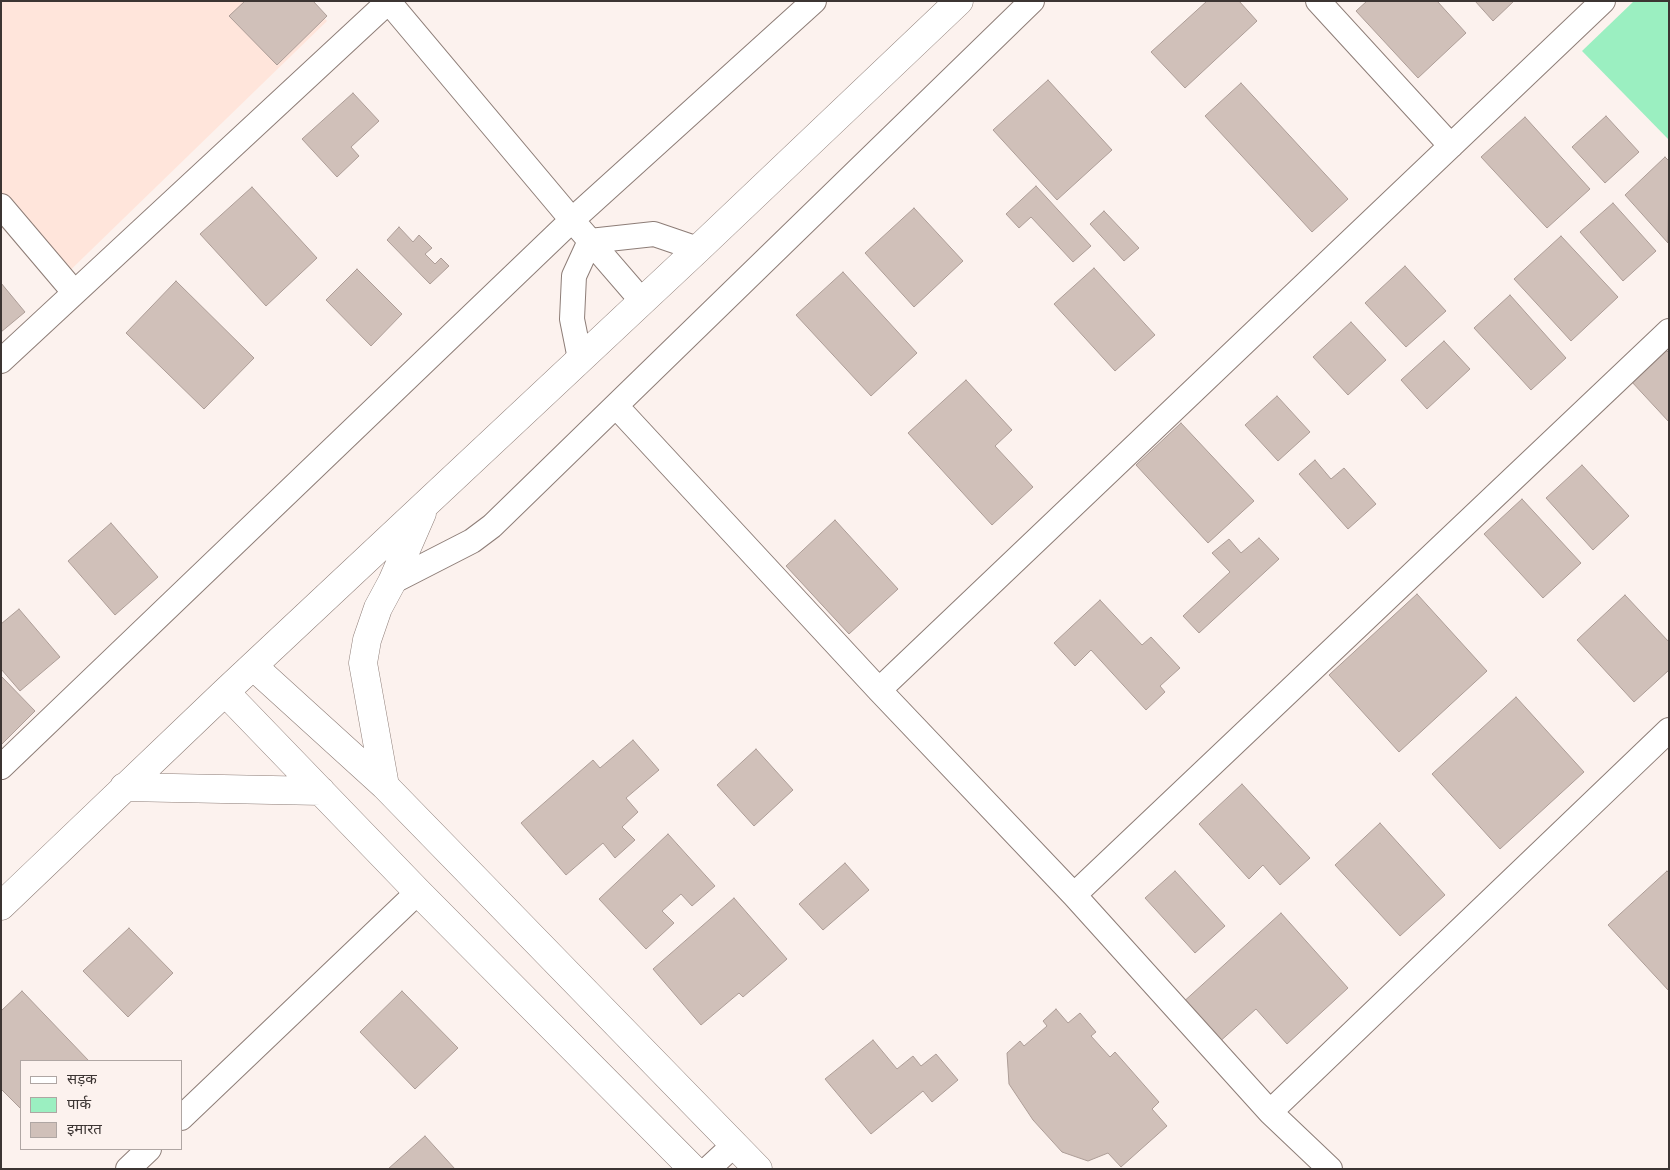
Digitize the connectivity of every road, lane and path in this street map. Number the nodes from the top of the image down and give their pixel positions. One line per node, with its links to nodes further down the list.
1 (388, 1): 9 (street); 12 (street)
2 (814, 1): 9 (street)
3 (959, 1): 11 (street)
4 (1032, 1): 17 (street)
5 (1318, 1): 7 (street)
6 (1603, 1): 7 (street)
7 (1451, 146): 21 (street)
8 (1, 206): 12 (street)
9 (572, 220): 10 (street); 24 (street)
10 (590, 241): 11 (street); 13 (street); 15 (street)
11 (698, 249): 13 (street)
12 (74, 292): 16 (street)
13 (642, 301): 15 (street)
14 (1669, 331): 29 (street)
15 (580, 359): 18 (street)
16 (1, 361)
17 (616, 406): 19 (street); 21 (street)
18 (426, 502): 19 (street); 20 (street)
19 (392, 582): 25 (street)
20 (253, 666): 22 (street); 25 (street)
21 (879, 690): 29 (street)
22 (225, 692): 26 (street); 27 (street)
23 (1669, 730): 31 (street)
24 (1, 767)
25 (385, 786): 33 (street)
26 (124, 788): 27 (street); 30 (street)
27 (321, 791): 28 (street)
28 (418, 892): 32 (street); 36 (street)
29 (1074, 895): 31 (street)
30 (1, 906)
31 (1270, 1112): 39 (street)
32 (182, 1117)
33 (735, 1144): 37 (street); 38 (street)
34 (148, 1150): 35 (street)
35 (128, 1169)
36 (693, 1169)
37 (708, 1169)
38 (758, 1169)
39 (1330, 1169)

